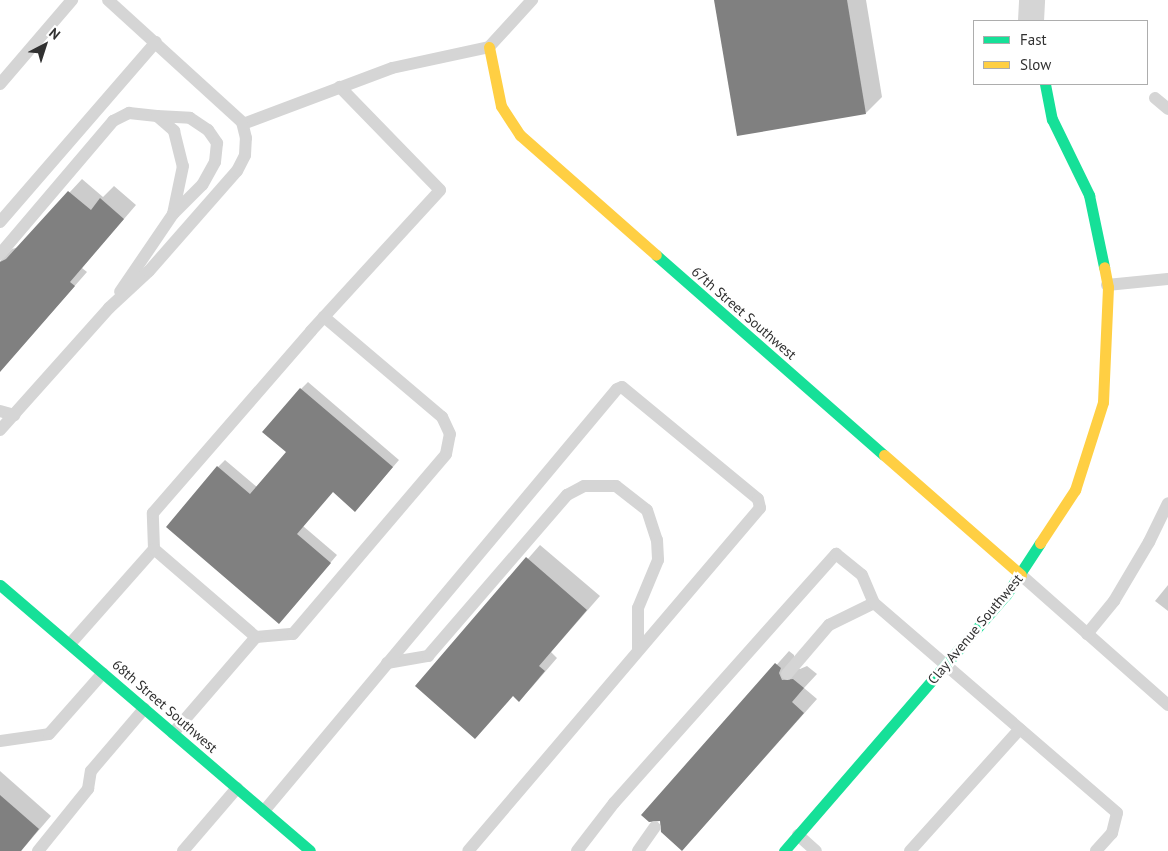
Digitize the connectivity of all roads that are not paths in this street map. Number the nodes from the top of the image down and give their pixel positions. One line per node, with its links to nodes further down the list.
1 (72, 0): 8 (lane)
2 (108, 0): 6 (lane)
3 (532, 0): 7 (lane)
4 (1032, 0): 5 (street)
5 (1031, 20)
6 (156, 42): 14 (lane); 16 (lane)
7 (489, 47): 10 (lane); 27 (street, 67th Street Southwest)
8 (0, 84)
9 (1045, 85): 19 (street, Clay Avenue Southwest)
10 (340, 87): 14 (lane); 21 (lane)
11 (1155, 98): 12 (lane)
12 (1168, 109)
13 (157, 116): 15 (lane); 15 (lane); 17 (lane)
14 (243, 124): 20 (lane)
15 (173, 214): 20 (lane)
16 (0, 222)
17 (0, 254)
18 (1168, 279): 19 (lane)
19 (1107, 285): 27 (street, Clay Avenue Southwest)
20 (109, 308): 23 (lane)
21 (324, 317): 26 (lane); 31 (lane)
22 (0, 411): 23 (lane)
23 (14, 415): 24 (lane)
24 (0, 430)
25 (1168, 503): 30 (lane)
26 (154, 549): 31 (lane); 32 (lane)
27 (1021, 575): 30 (lane); 35 (street, Clay Avenue Southwest)
28 (0, 585): 32 (street, 68th Street Southwest)
29 (874, 602): 35 (lane); 37 (lane); 51 (lane)
30 (1087, 634): 38 (lane)
31 (256, 637): 41 (lane)
32 (70, 644): 36 (street, 68th Street Southwest)
33 (638, 650): 34 (lane); 34 (lane); 50 (lane)
34 (387, 663): 44 (lane)
35 (946, 664): 40 (lane); 46 (street, Clay Avenue Southwest)
36 (103, 673): 39 (street, 68th Street Southwest); 42 (lane)
37 (787, 674)
38 (1168, 705)
39 (144, 709): 41 (street, 68th Street Southwest); 47 (lane)
40 (1020, 728): 55 (lane); 56 (lane)
41 (173, 733): 43 (street, 68th Street Southwest)
42 (0, 741)
43 (237, 788): 44 (street, 68th Street Southwest); 48 (lane)
44 (264, 811): 49 (street, 68th Street Southwest)
45 (655, 827): 52 (lane)
46 (798, 835): 53 (street, Clay Avenue Southwest); 54 (lane)
47 (38, 851)
48 (183, 851)
49 (310, 851)
50 (468, 851)
51 (577, 851)
52 (638, 851)
53 (784, 851)
54 (816, 851)
55 (910, 851)
56 (1096, 851)

